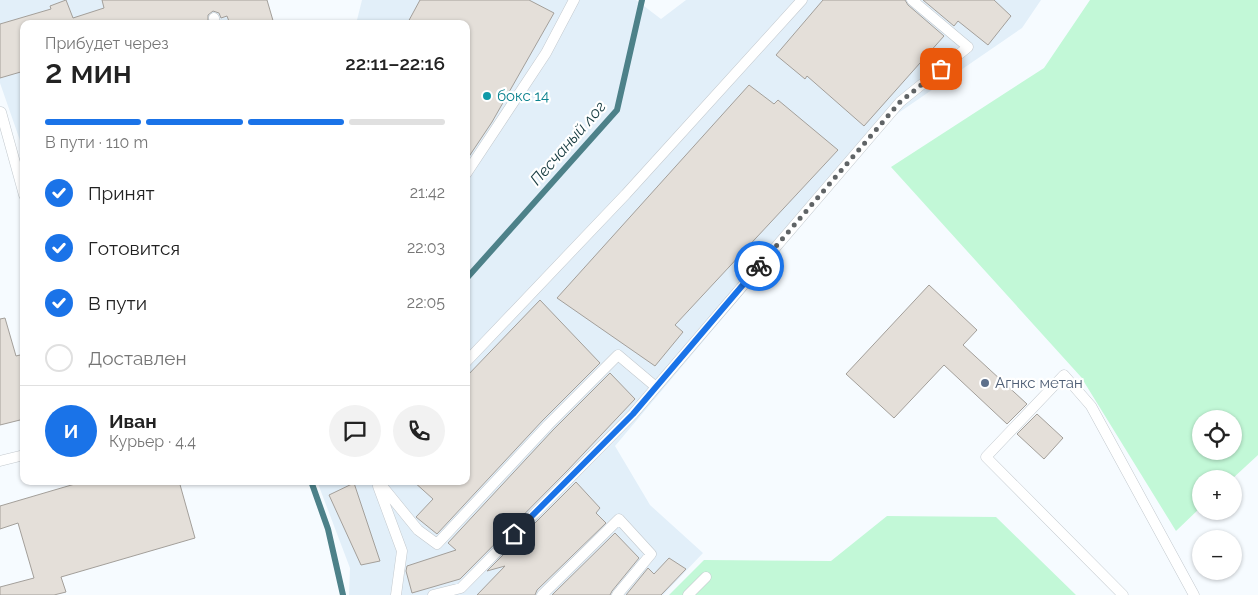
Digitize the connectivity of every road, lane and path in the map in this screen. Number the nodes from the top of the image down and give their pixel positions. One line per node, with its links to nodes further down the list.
1 (574, 0): 5 (lane)
2 (802, 0): 7 (lane)
3 (912, 0): 8 (lane)
4 (1, 112): 6 (lane)
5 (470, 168)
6 (20, 181)
7 (470, 358)
8 (656, 387): 12 (lane); 15 (lane)
9 (20, 456): 10 (lane)
10 (0, 461)
11 (378, 485): 14 (lane)
12 (380, 485)
13 (706, 577): 18 (lane)
14 (396, 595)
15 (433, 595)
16 (542, 595): 17 (lane)
17 (617, 595)
18 (688, 595)
19 (1123, 595): 20 (lane)
20 (1194, 595)

